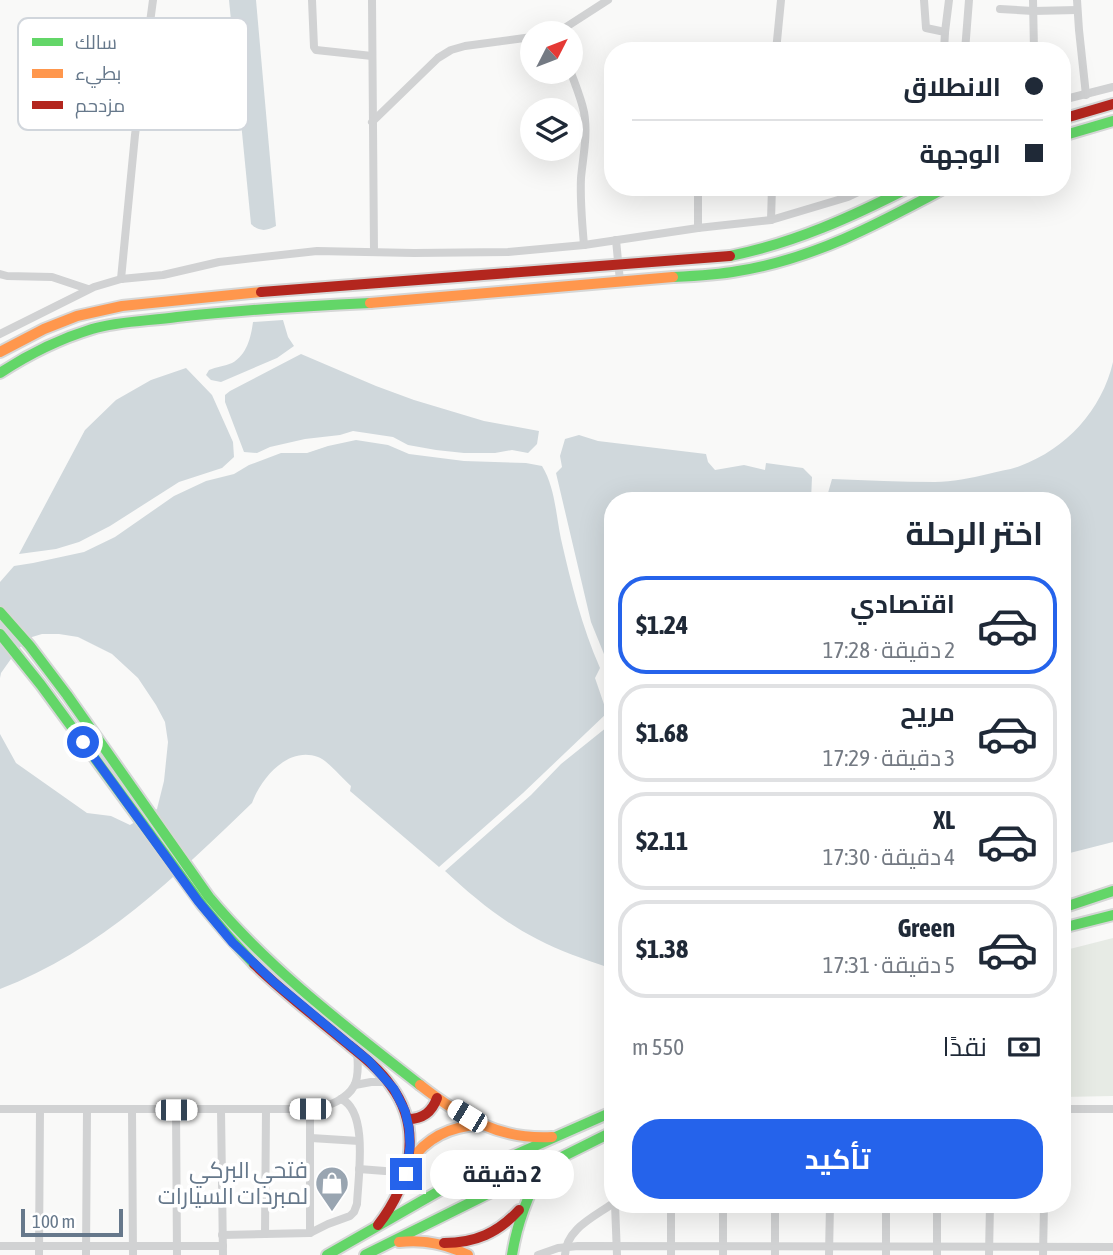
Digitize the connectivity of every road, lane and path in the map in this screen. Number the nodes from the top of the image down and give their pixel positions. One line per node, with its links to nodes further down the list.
1 (153, 0): 14 (street)
2 (312, 0): 22 (street)
3 (372, 0): 22 (street)
4 (608, 0): 15 (street)
5 (781, 0): 18 (street)
6 (924, 0): 16 (street)
7 (949, 0): 16 (street)
8 (969, 0): 20 (street)
9 (1033, 0): 12 (street)
10 (1077, 0): 13 (street)
11 (1000, 9): 12 (street)
12 (1032, 10): 13 (street); 21 (street)
13 (1077, 10): 25 (street)
14 (151, 18)
15 (578, 21)
16 (945, 32): 19 (street)
17 (520, 39): 30 (street)
18 (777, 42)
19 (944, 42)
20 (966, 42)
21 (1034, 42)
22 (372, 57): 30 (street)
23 (575, 84): 41 (street)
24 (1113, 87): 25 (street)
25 (1086, 95): 26 (street)
26 (1071, 98)
27 (1113, 104): 28 (main road)
28 (1071, 116)
29 (1113, 121): 32 (main road)
30 (372, 122): 42 (street)
31 (136, 130): 45 (street)
32 (1071, 133)
33 (698, 196): 39 (street)
34 (772, 196): 38 (street)
35 (848, 196): 38 (street)
36 (892, 196): 43 (main road)
37 (930, 196): 46 (main road)
38 (771, 220): 39 (street)
39 (698, 228): 40 (street)
40 (616, 240): 41 (street); 43 (street)
41 (584, 245): 42 (street)
42 (374, 253): 45 (street)
43 (618, 264): 46 (street); 49 (main road)
44 (0, 274): 47 (street)
45 (121, 279): 47 (street)
46 (620, 281): 50 (main road)
47 (89, 289): 48 (street)
48 (0, 334)
49 (0, 352)
50 (0, 373)
51 (0, 612): 53 (main road)
52 (0, 634): 53 (main road)
53 (192, 883): 58 (main road); 61 (main road)
54 (1113, 891): 55 (main road)
55 (1071, 905)
56 (1113, 915): 57 (main road)
57 (1071, 926)
58 (357, 1051): 59 (main road); 60 (street)
59 (389, 1083): 60 (street); 74 (main road)
60 (355, 1085): 62 (street)
61 (438, 1098): 74 (main road); 75 (main road)
62 (341, 1099): 67 (street); 79 (street)
63 (0, 1109): 64 (street)
64 (40, 1109): 70 (street); 105 (street)
65 (132, 1109): 70 (street); 71 (street); 111 (street)
66 (267, 1109): 67 (street); 72 (street); 99 (street)
67 (310, 1109): 78 (street)
68 (1071, 1109): 69 (street)
69 (1113, 1109)
70 (87, 1110): 106 (street)
71 (176, 1110): 72 (street); 112 (street)
72 (221, 1110): 100 (street)
73 (604, 1115): 76 (main road)
74 (408, 1119): 80 (main road)
75 (484, 1126): 76 (main road); 80 (main road)
76 (557, 1136): 84 (main road)
77 (604, 1136): 81 (main road)
78 (311, 1138): 79 (street); 98 (street)
79 (359, 1140): 82 (street)
80 (408, 1164): 97 (main road)
81 (544, 1166): 85 (main road); 86 (main road)
82 (359, 1169): 83 (street); 98 (street)
83 (384, 1171)
84 (475, 1172): 85 (main road); 97 (main road)
85 (488, 1194): 102 (main road)
86 (524, 1204): 101 (main road); 124 (main road)
87 (604, 1211): 114 (street)
88 (615, 1213): 107 (street)
89 (671, 1213): 108 (street)
90 (723, 1213): 109 (street)
91 (775, 1213): 110 (street)
92 (830, 1213): 115 (street)
93 (886, 1213): 116 (street)
94 (937, 1213): 117 (street)
95 (990, 1213): 118 (street)
96 (1044, 1213): 119 (street)
97 (373, 1230): 121 (main road)
98 (310, 1233): 99 (street)
99 (265, 1234): 100 (street)
100 (222, 1235): 113 (street)
101 (444, 1243): 102 (main road); 123 (main road)
102 (384, 1245): 122 (main road)
103 (0, 1246): 105 (street)
104 (1113, 1247): 120 (street)
105 (39, 1250): 106 (street)
106 (86, 1250): 111 (street)
107 (617, 1250): 108 (street); 114 (street)
108 (671, 1250): 109 (street)
109 (723, 1250): 110 (street)
110 (775, 1250): 115 (street)
111 (133, 1251): 112 (street)
112 (177, 1251): 113 (street)
113 (223, 1251)
114 (565, 1251): 125 (street)
115 (829, 1251): 116 (street)
116 (886, 1251): 117 (street)
117 (937, 1251): 118 (street)
118 (989, 1251): 119 (street)
119 (1043, 1251): 120 (street)
120 (1093, 1251)
121 (327, 1255)
122 (365, 1255)
123 (468, 1255)
124 (512, 1255)
125 (538, 1255)

